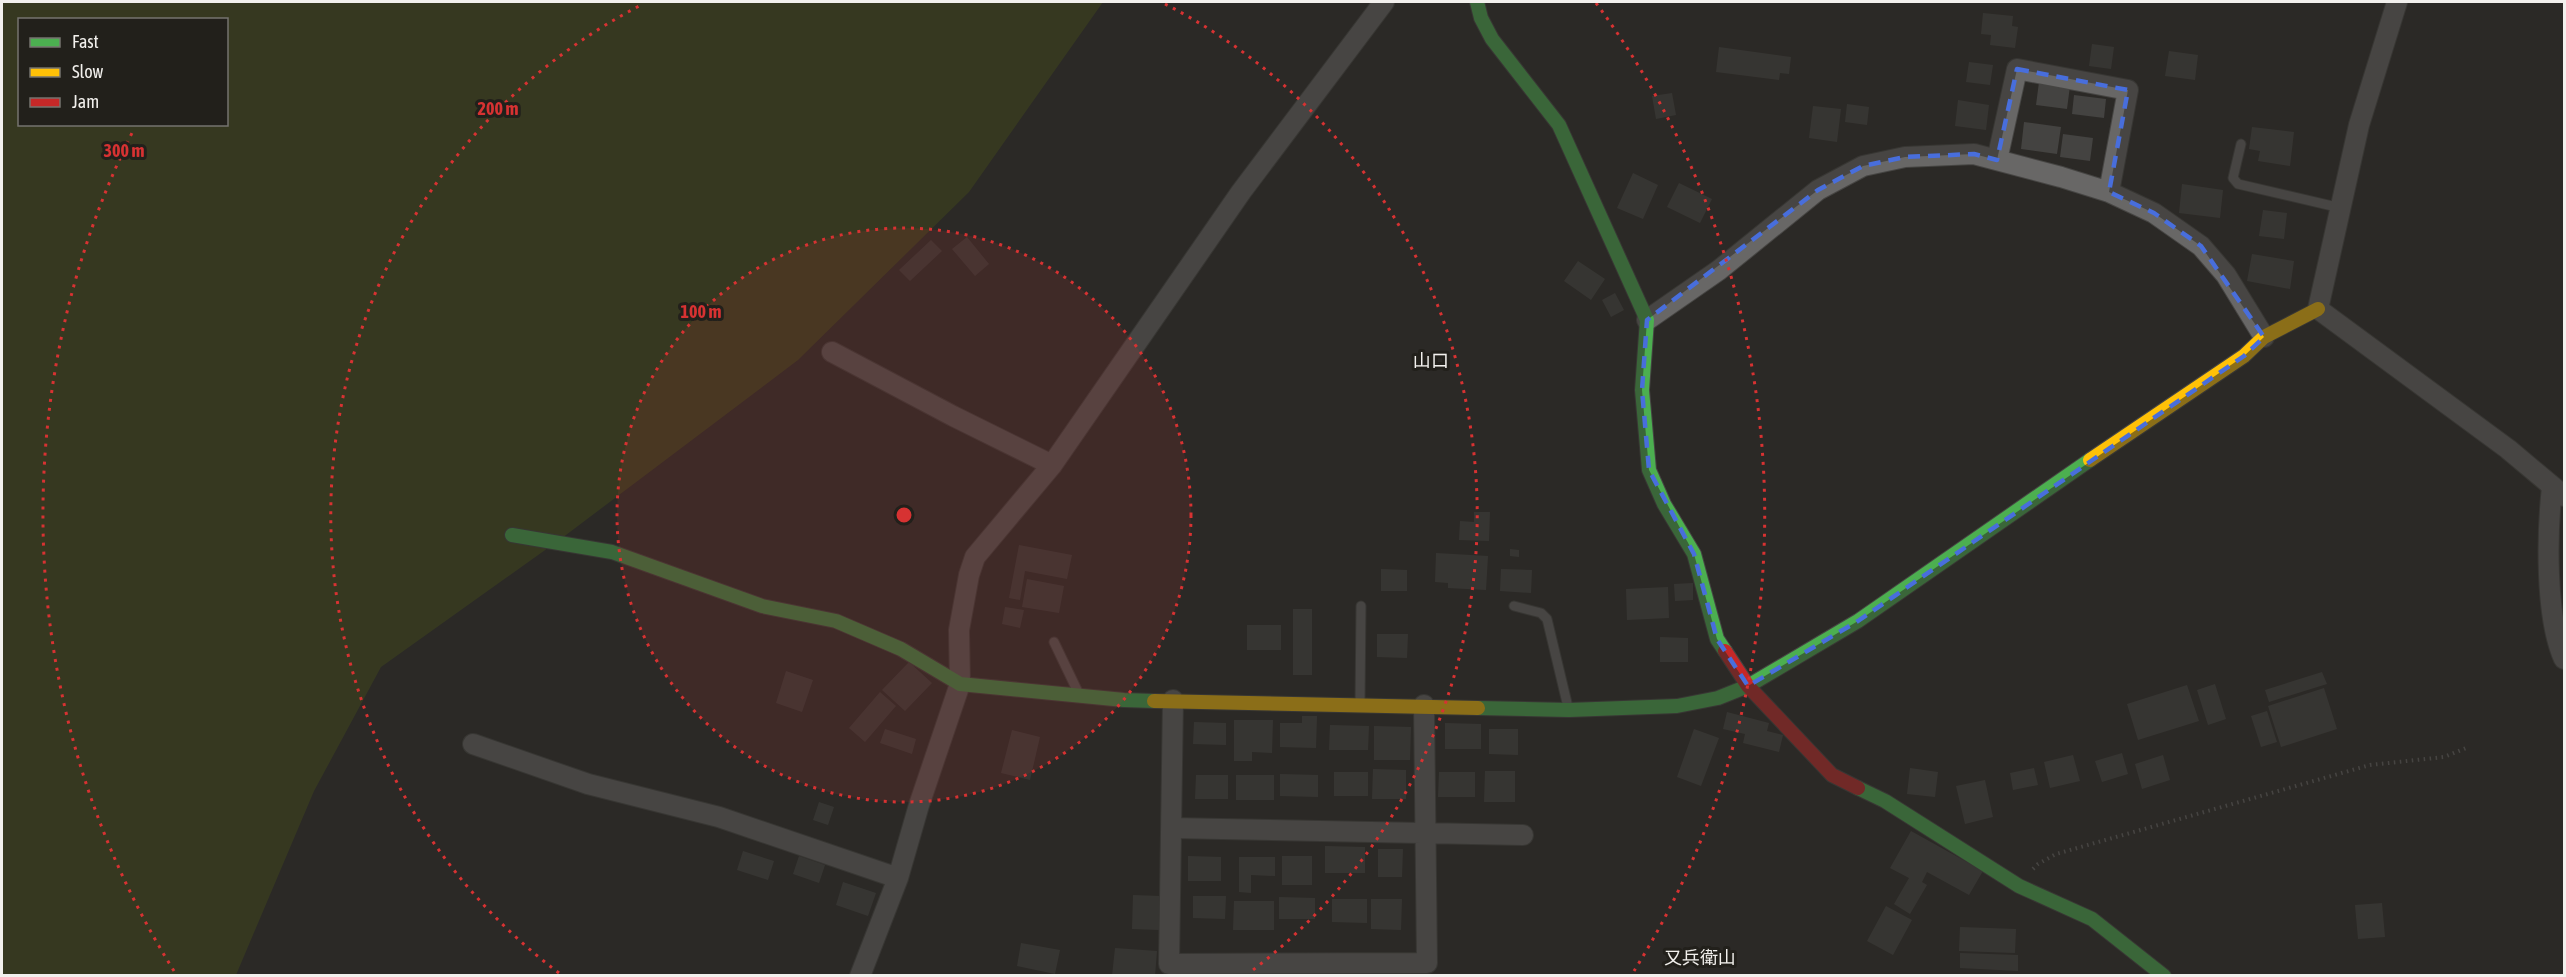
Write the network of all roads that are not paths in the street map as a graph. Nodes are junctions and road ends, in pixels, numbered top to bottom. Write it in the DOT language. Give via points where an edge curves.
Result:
graph roads {
  1 [pos="1384,2"];
  2 [pos="1477,2"];
  3 [pos="2397,2"];
  4 [pos="2241,144"];
  5 [pos="1996,160"];
  6 [pos="2109,192"];
  7 [pos="2341,208"];
  8 [pos="2318,309"];
  9 [pos="1647,320"];
  10 [pos="2264,337"];
  11 [pos="832,352"];
  12 [pos="1052,465"];
  13 [pos="2558,492"];
  14 [pos="512,535"];
  15 [pos="1361,606"];
  16 [pos="1514,606"];
  17 [pos="1054,642"];
  18 [pos="2565,659"];
  19 [pos="960,684"];
  20 [pos="1748,686"];
  21 [pos="1080,697"];
  22 [pos="1173,700"];
  23 [pos="1425,705"];
  24 [pos="1360,706"];
  25 [pos="1569,710"];
  26 [pos="473,744"];
  27 [pos="1172,828"];
  28 [pos="1425,834"];
  29 [pos="1522,835"];
  30 [pos="898,878"];
  31 [pos="1169,970"];
  32 [pos="860,975"];
  33 [pos="2164,975"];
  1 -- 12 [label="street" via="1241,192"];
  2 -- 9 [label="street" via="1492,39 1559,125"];
  3 -- 7 [label="street" via="2359,125"];
  4 -- 7 [label="lane" via="2233,178 2238,184"];
  5 -- 6 [label="street"];
  5 -- 6 [label="street" via="2017,69 2128,90"];
  5 -- 9 [label="street" via="1974,154 1905,157 1863,166 1818,190 1719,270"];
  6 -- 10 [label="street" via="2154,213 2201,246 2226,275"];
  7 -- 8 [label="street"];
  8 -- 10 [label="street"];
  8 -- 13 [label="street" via="2508,449"];
  9 -- 20 [label="street" via="1642,390 1649,470 1694,554 1717,639"];
  10 -- 20 [label="street" via="2244,356 1858,621"];
  11 -- 12 [label="street"];
  12 -- 19 [label="street" via="975,557 959,630"];
  13 -- 18 [label="street" via="2548,519 2553,623"];
  14 -- 19 [label="street" via="612,552 762,606 836,621 901,649"];
  15 -- 24 [label="lane"];
  16 -- 25 [label="lane" via="1541,613 1547,619"];
  17 -- 21 [label="lane"];
  19 -- 21 [label="street"];
  19 -- 30 [label="street"];
  20 -- 25 [label="street" via="1718,698 1677,706"];
  20 -- 33 [label="street" via="1832,775 1886,801 2019,886 2092,919"];
  21 -- 22 [label="street"];
  22 -- 24 [label="street"];
  22 -- 27 [label="street"];
  23 -- 24 [label="street"];
  23 -- 25 [label="street"];
  23 -- 28 [label="street"];
  26 -- 30 [label="street" via="588,784 719,817"];
  27 -- 28 [label="street"];
  27 -- 31 [label="street"];
  28 -- 29 [label="street"];
  28 -- 31 [label="street" via="1427,963"];
  30 -- 32 [label="street"];
}
